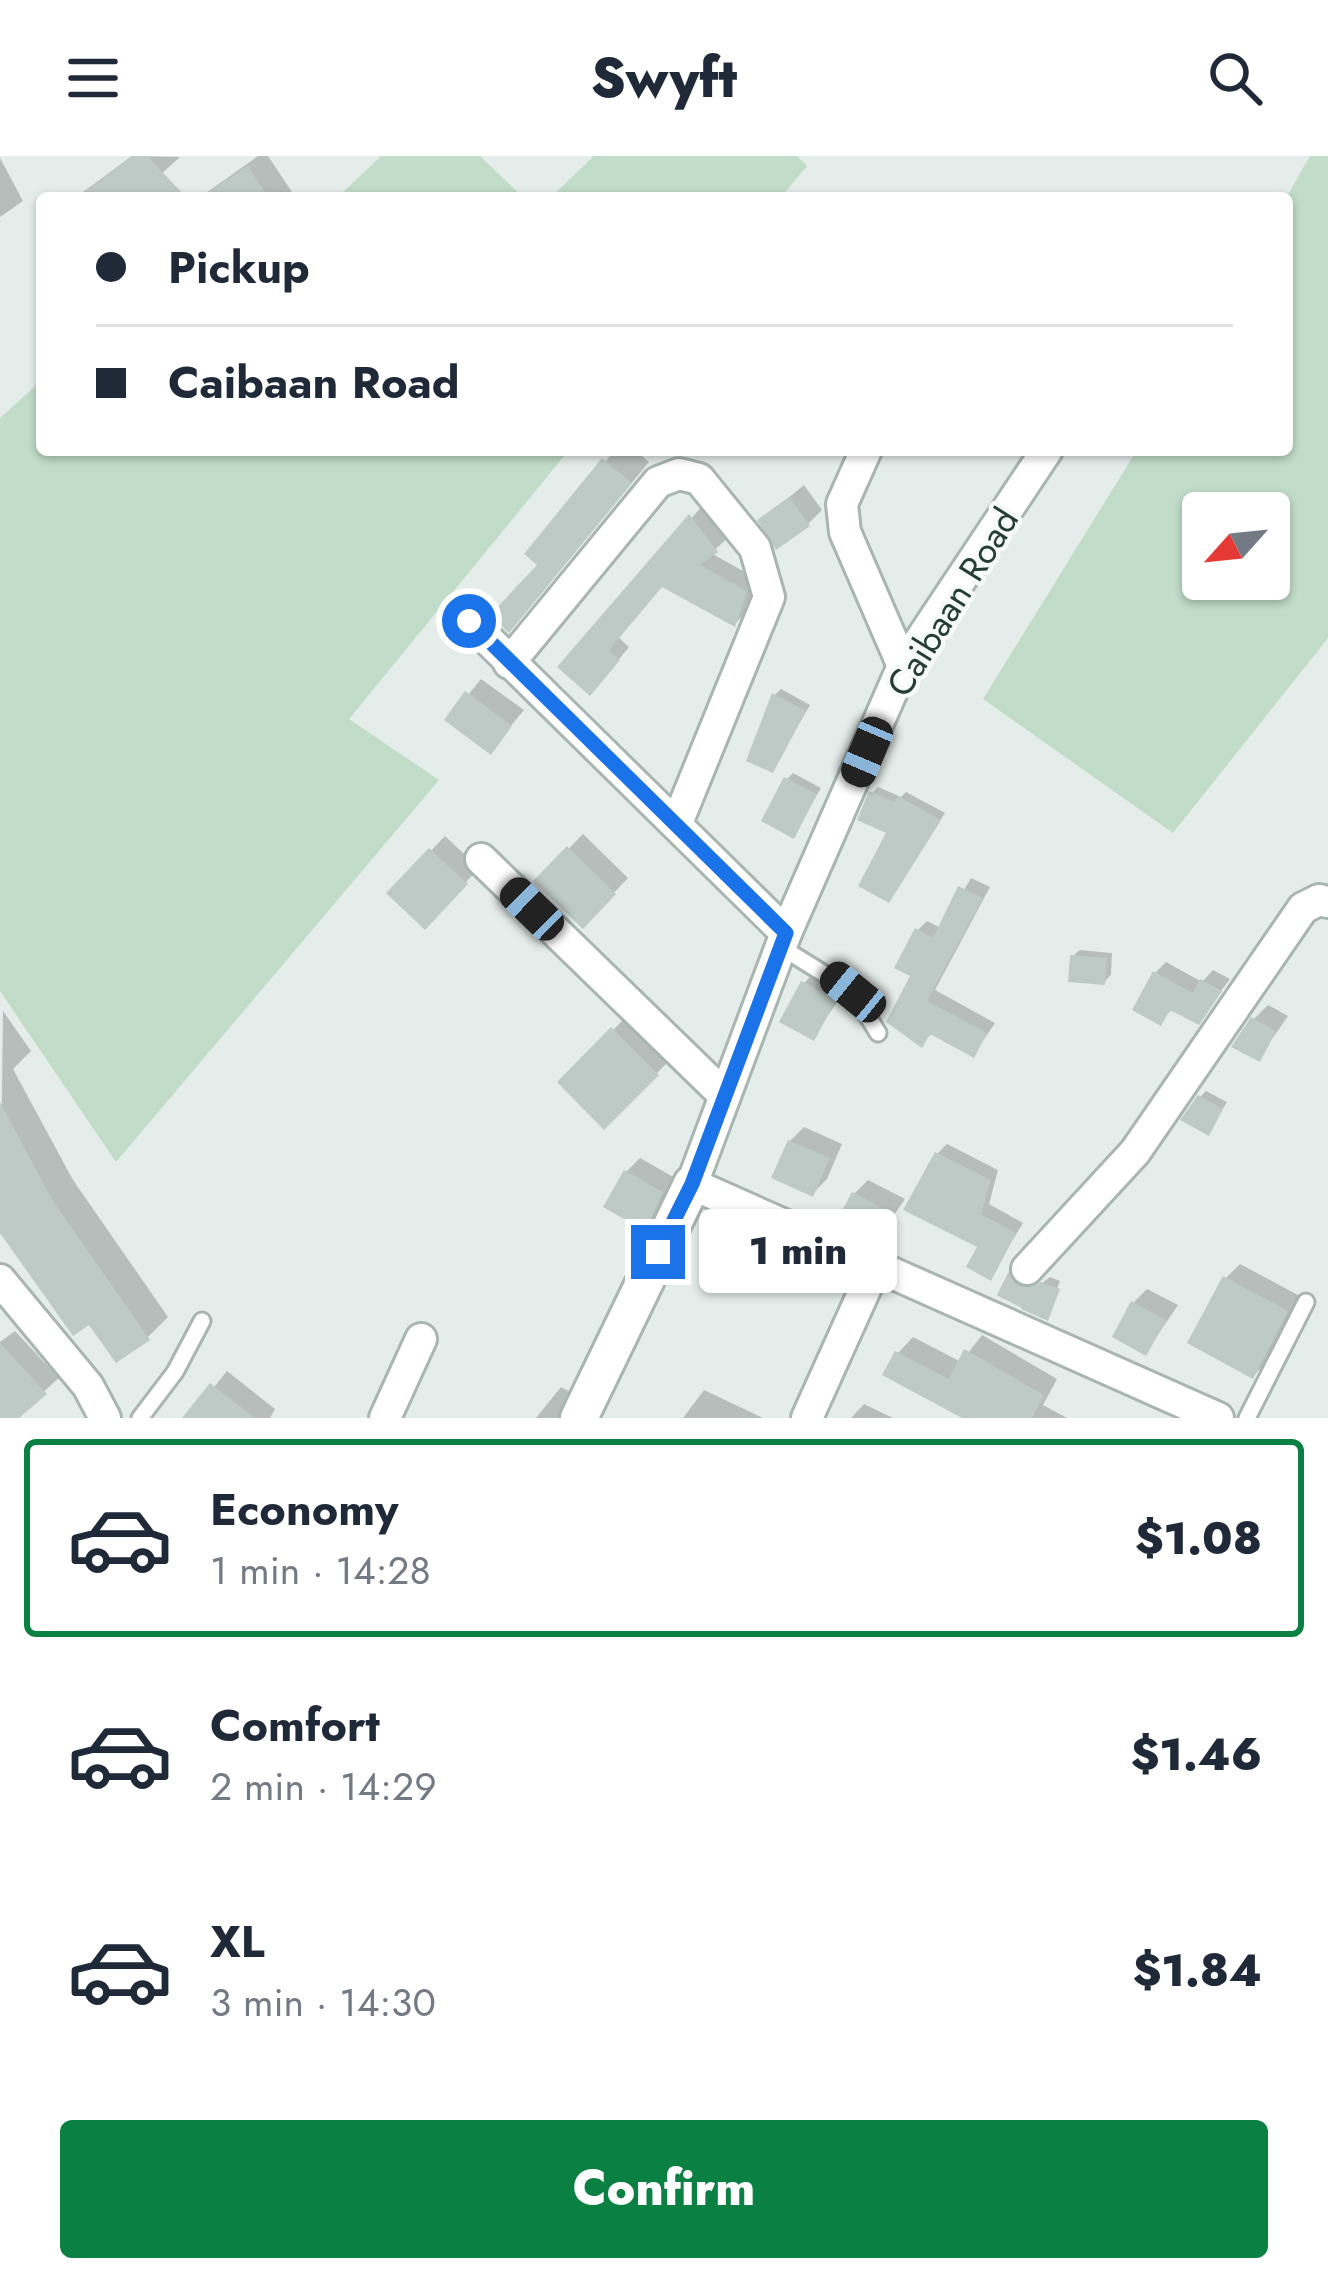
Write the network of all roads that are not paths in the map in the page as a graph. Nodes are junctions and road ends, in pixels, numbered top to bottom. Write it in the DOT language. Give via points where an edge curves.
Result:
graph roads {
  1 [pos="863,456"];
  2 [pos="1043,456"];
  3 [pos="469,621"];
  4 [pos="509,663"];
  5 [pos="903,666"];
  6 [pos="677,823"];
  7 [pos="481,859"];
  8 [pos="1328,902"];
  9 [pos="783,940"];
  10 [pos="878,1033"];
  11 [pos="724,1096"];
  12 [pos="692,1184"];
  13 [pos="876,1265"];
  14 [pos="1027,1270"];
  15 [pos="0,1280"];
  16 [pos="1306,1302"];
  17 [pos="202,1321"];
  18 [pos="421,1339"];
  19 [pos="105,1418"];
  20 [pos="140,1418"];
  21 [pos="385,1418"];
  22 [pos="579,1418"];
  23 [pos="807,1418"];
  24 [pos="1218,1418"];
  25 [pos="1247,1418"];
  1 -- 5 [label="street" via="842,504 845,532"];
  2 -- 5 [label="street, Caibaan Road"];
  3 -- 4 [label="street"];
  4 -- 6 [label="street"];
  4 -- 6 [label="street" via="658,482 679,474 700,479 755,548 769,597"];
  5 -- 9 [label="street, Caibaan Road"];
  6 -- 9 [label="street"];
  7 -- 11 [label="street"];
  8 -- 14 [label="street" via="1304,908 1136,1152"];
  9 -- 10 [label="lane" via="853,992"];
  9 -- 11 [label="street, Caibaan Road"];
  11 -- 12 [label="street, Caibaan Road"];
  12 -- 13 [label="street"];
  12 -- 22 [label="street, Caibaan Road"];
  13 -- 23 [label="street"];
  13 -- 24 [label="street" via="1006,1314"];
  15 -- 19 [label="street"];
  16 -- 25 [label="lane"];
  17 -- 20 [label="lane"];
  18 -- 21 [label="street"];
}
